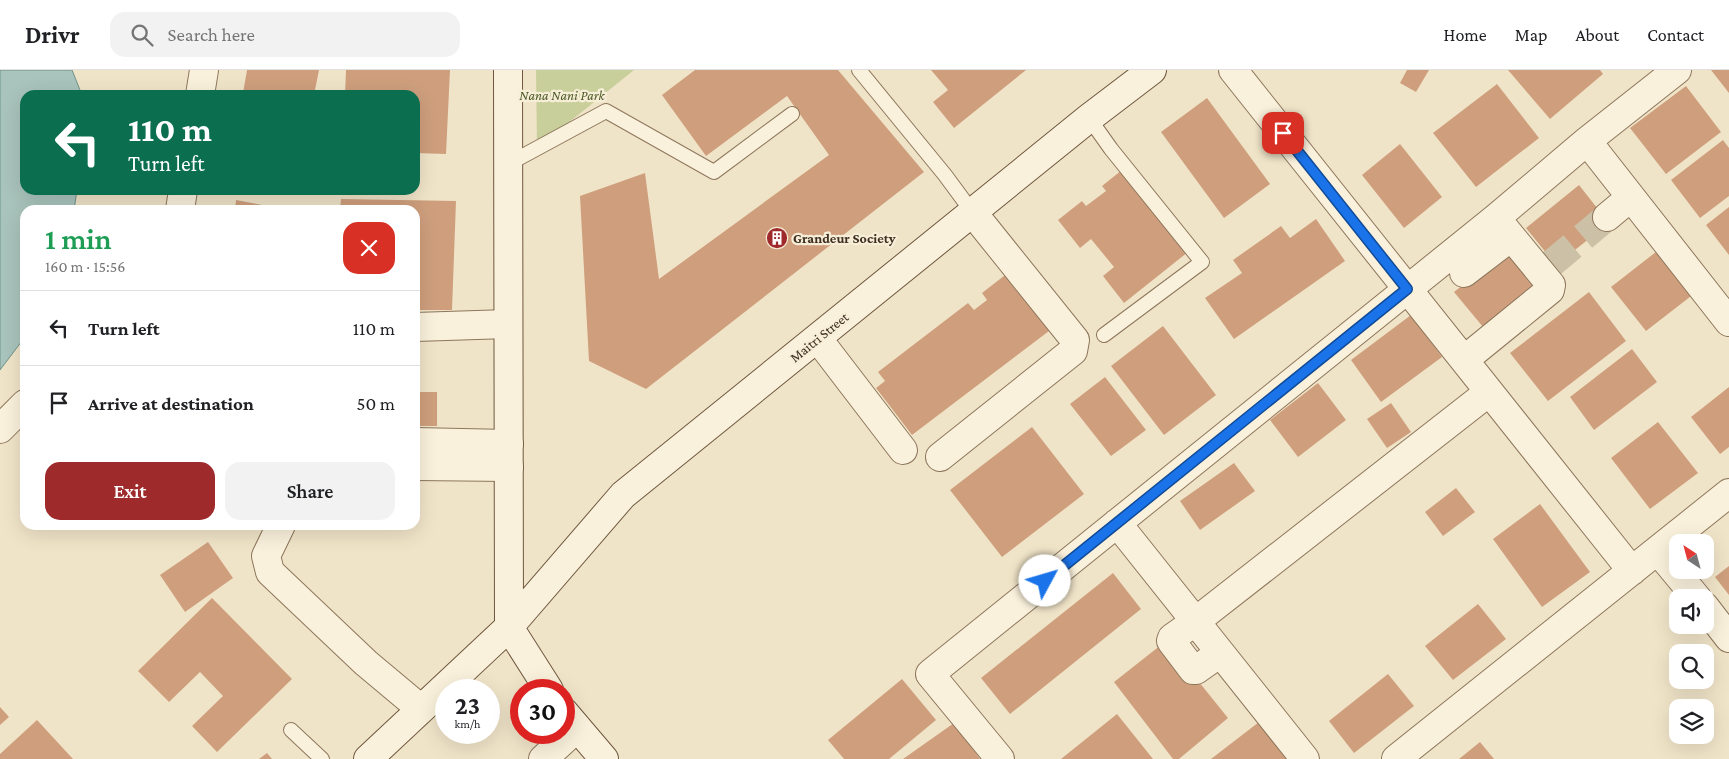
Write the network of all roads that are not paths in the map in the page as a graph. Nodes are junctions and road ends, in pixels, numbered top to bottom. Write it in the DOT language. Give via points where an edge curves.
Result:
graph roads {
  1 [pos="204,70"];
  2 [pos="508,70"];
  3 [pos="859,70"];
  4 [pos="1152,70"];
  5 [pos="1234,70"];
  6 [pos="1677,70"];
  7 [pos="201,90"];
  8 [pos="792,114"];
  9 [pos="1089,118"];
  10 [pos="1587,141"];
  11 [pos="508,164"];
  12 [pos="1630,198"];
  13 [pos="973,213"];
  14 [pos="1608,217"];
  15 [pos="1504,221"];
  16 [pos="1551,264"];
  17 [pos="1464,273"];
  18 [pos="1407,289"];
  19 [pos="1729,322"];
  20 [pos="508,324"];
  21 [pos="420,327"];
  22 [pos="1104,335"];
  23 [pos="818,338"];
  24 [pos="1464,360"];
  25 [pos="1489,392"];
  26 [pos="20,409"];
  27 [pos="0,429"];
  28 [pos="420,443"];
  29 [pos="904,450"];
  30 [pos="509,456"];
  31 [pos="940,457"];
  32 [pos="420,465"];
  33 [pos="1729,493"];
  34 [pos="1117,523"];
  35 [pos="279,530"];
  36 [pos="1658,551"];
  37 [pos="1632,572"];
  38 [pos="1690,589"];
  39 [pos="1714,619"];
  40 [pos="1196,621"];
  41 [pos="509,627"];
  42 [pos="1729,638"];
  43 [pos="542,679"];
  44 [pos="421,710"];
  45 [pos="575,726"];
  46 [pos="291,730"];
  47 [pos="553,744"];
  48 [pos="322,759"];
  49 [pos="368,759"];
  50 [pos="543,759"];
  51 [pos="604,759"];
  52 [pos="1000,759"];
  53 [pos="1305,759"];
  54 [pos="1396,759"];
  1 -- 7 [label="street"];
  2 -- 11 [label="street"];
  3 -- 13 [label="lane"];
  4 -- 9 [label="street, Maitri Street"];
  5 -- 18 [label="street"];
  6 -- 10 [label="street"];
  8 -- 11 [label="lane" via="714,172 606,111"];
  9 -- 13 [label="street, Maitri Street"];
  9 -- 22 [label="lane" via="1202,262"];
  10 -- 12 [label="street"];
  10 -- 15 [label="street"];
  11 -- 20 [label="street"];
  12 -- 14 [label="street"];
  12 -- 19 [label="street"];
  13 -- 23 [label="street, Maitri Street"];
  13 -- 31 [label="street" via="1074,340 1073,351"];
  15 -- 16 [label="street"];
  15 -- 17 [label="street"];
  15 -- 18 [label="street"];
  15 -- 24 [label="street" via="1552,285 1550,290"];
  18 -- 24 [label="street"];
  18 -- 34 [label="street"];
  20 -- 21 [label="street"];
  20 -- 30 [label="street"];
  23 -- 29 [label="street"];
  23 -- 41 [label="street, Maitri Street" via="623,495"];
  24 -- 25 [label="street"];
  25 -- 37 [label="street"];
  25 -- 40 [label="street"];
  26 -- 27 [label="street"];
  28 -- 30 [label="street"];
  30 -- 32 [label="street"];
  30 -- 41 [label="street"];
  33 -- 36 [label="street"];
  34 -- 40 [label="street"];
  34 -- 52 [label="street" via="930,674"];
  35 -- 44 [label="street" via="266,556 270,572"];
  36 -- 37 [label="street"];
  36 -- 38 [label="street"];
  37 -- 54 [label="street"];
  39 -- 42 [label="street"];
  40 -- 53 [label="street"];
  41 -- 43 [label="street"];
  41 -- 44 [label="street, Maitri Street"];
  44 -- 49 [label="street, Maitri Street"];
  45 -- 51 [label="street"];
  46 -- 48 [label="lane"];
  47 -- 50 [label="street"];
}
